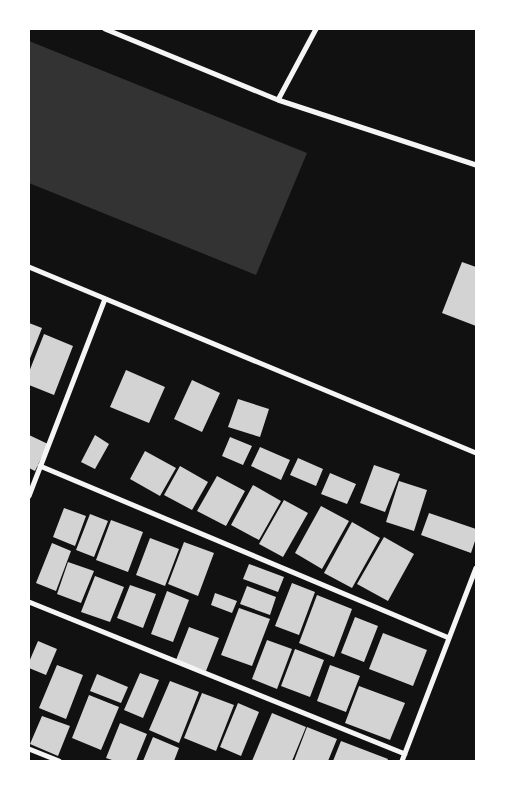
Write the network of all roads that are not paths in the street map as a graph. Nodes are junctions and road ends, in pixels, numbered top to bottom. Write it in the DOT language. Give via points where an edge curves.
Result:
graph roads {
  1 [pos="105,29"];
  2 [pos="316,29"];
  3 [pos="278,100"];
  4 [pos="476,165"];
  5 [pos="29,267"];
  6 [pos="105,299"];
  7 [pos="476,453"];
  8 [pos="40,466"];
  9 [pos="29,496"];
  10 [pos="476,568"];
  11 [pos="29,602"];
  12 [pos="449,638"];
  13 [pos="29,748"];
  14 [pos="405,754"];
  15 [pos="59,761"];
  16 [pos="402,761"];
  1 -- 3 [label="street"];
  2 -- 3 [label="street"];
  3 -- 4 [label="street"];
  5 -- 6 [label="street"];
  6 -- 7 [label="street"];
  6 -- 8 [label="street"];
  8 -- 9 [label="street"];
  8 -- 12 [label="street"];
  10 -- 12 [label="street"];
  11 -- 14 [label="street"];
  12 -- 14 [label="street"];
  13 -- 15 [label="street"];
  14 -- 16 [label="street"];
}
